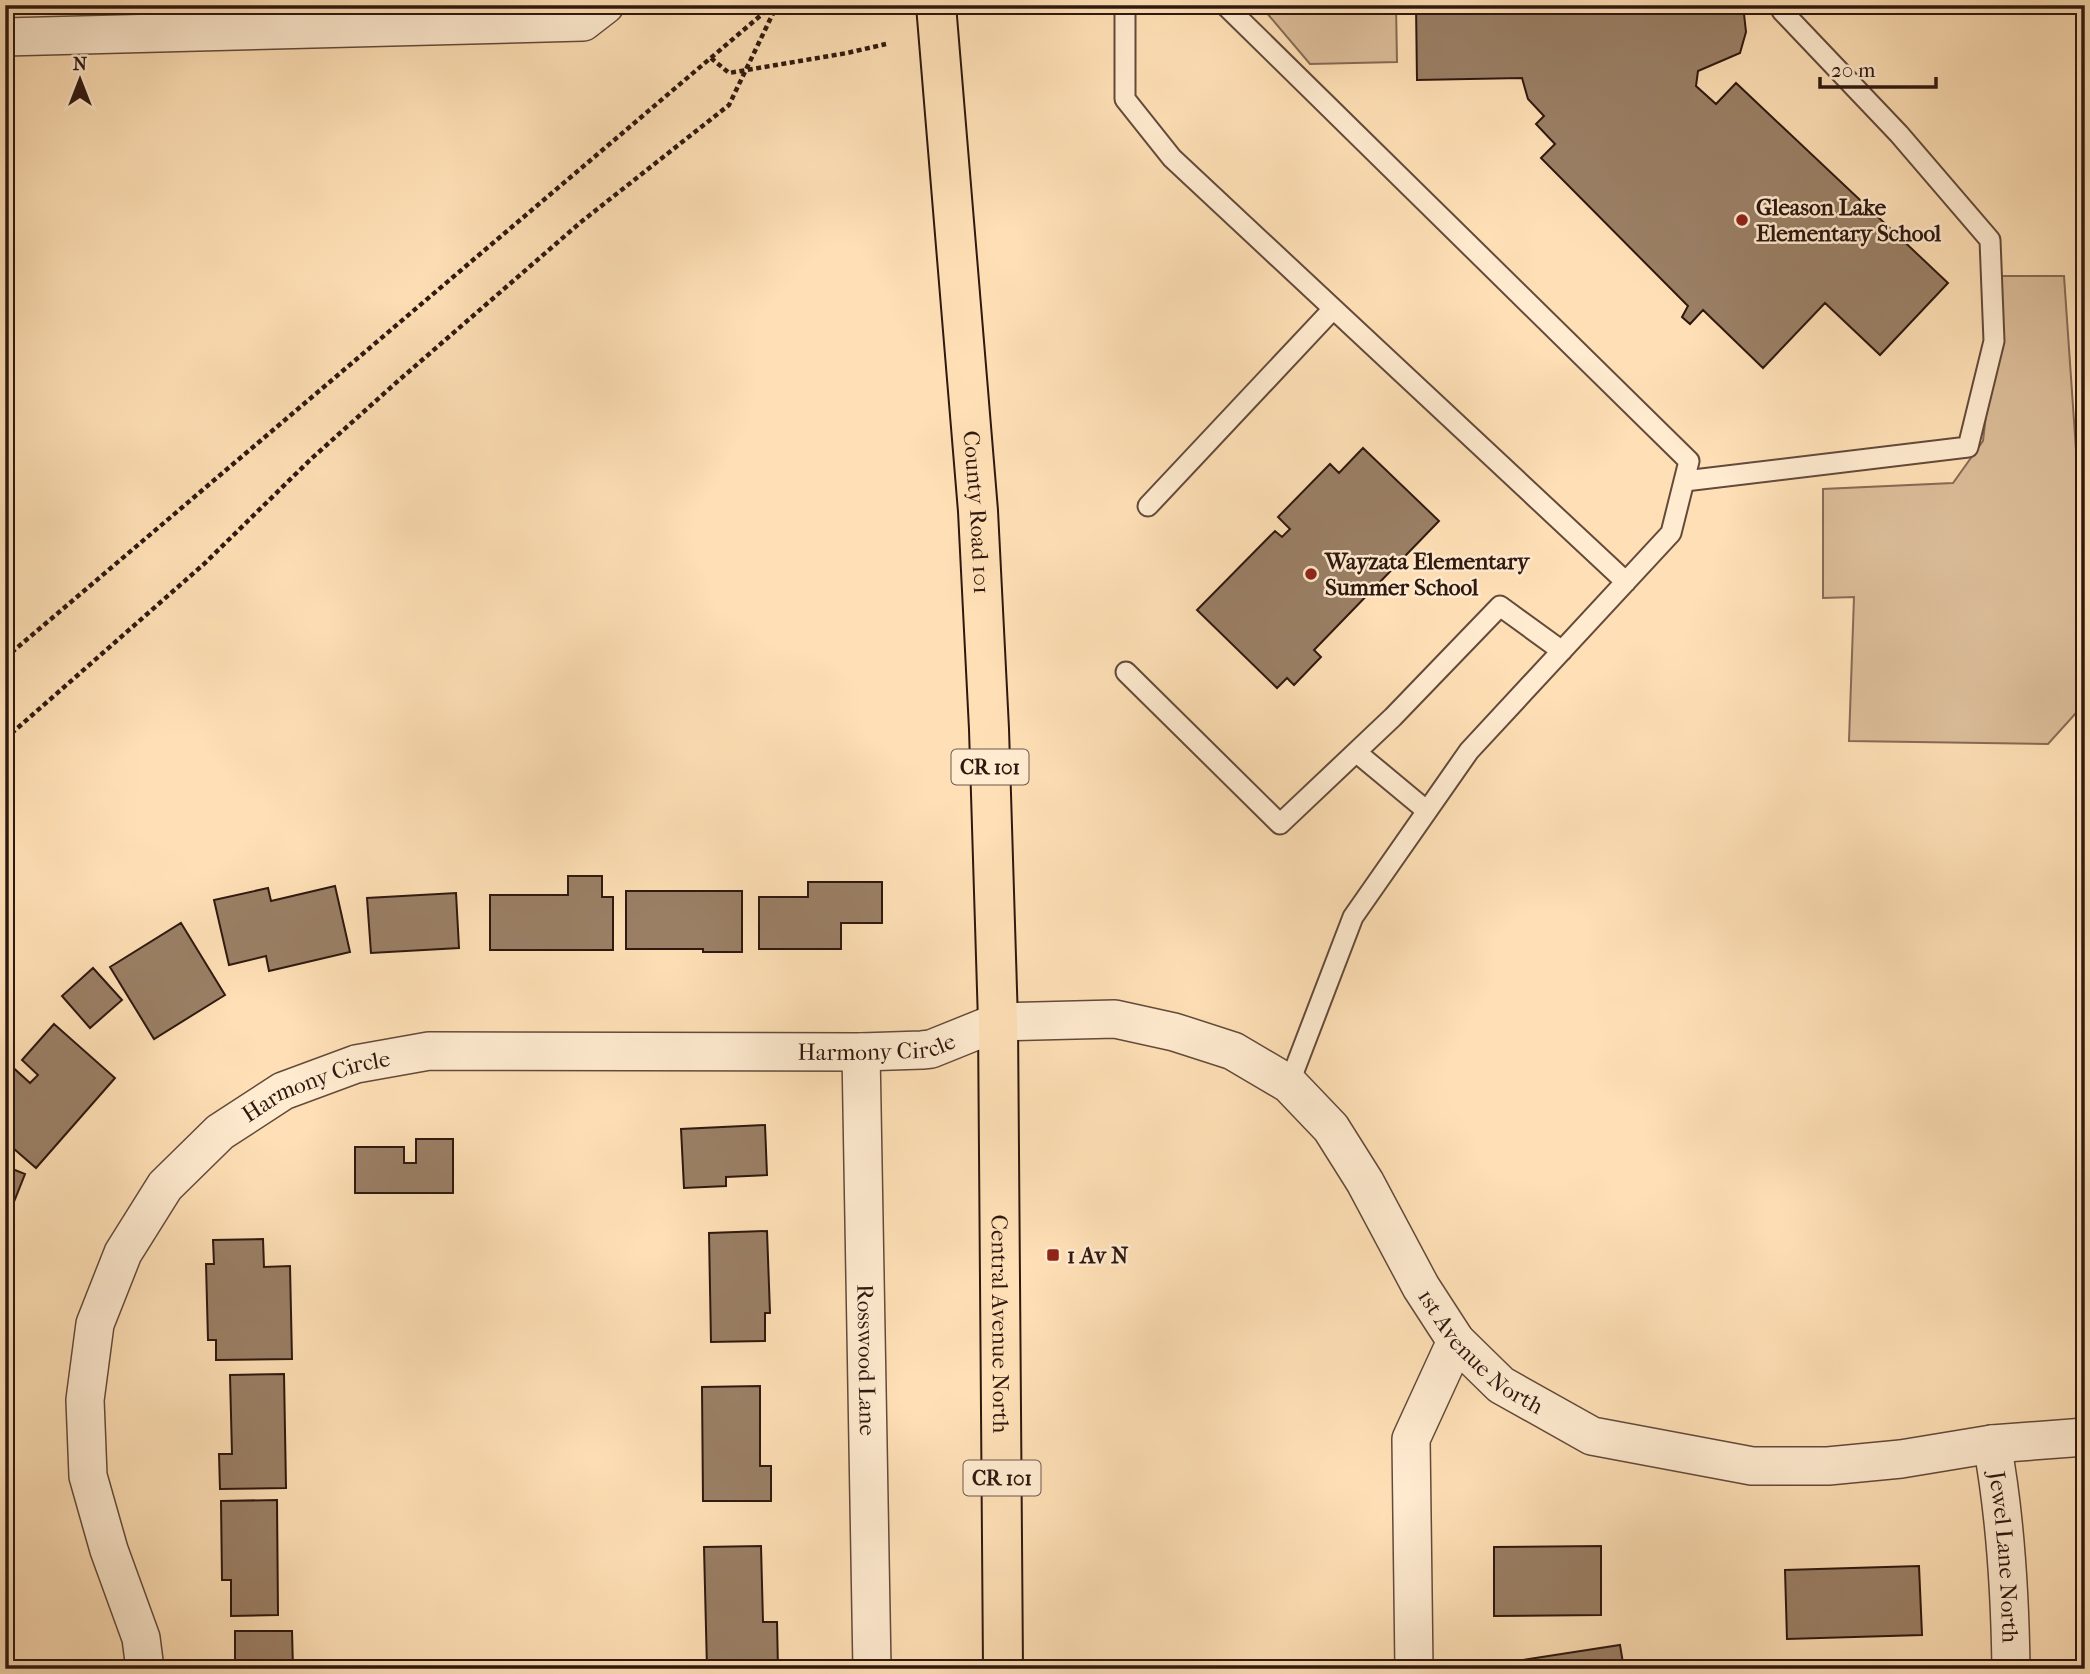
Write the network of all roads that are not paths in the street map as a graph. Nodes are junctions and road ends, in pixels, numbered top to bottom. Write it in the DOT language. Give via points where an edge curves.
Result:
graph roads {
  1 [pos="605,5"];
  2 [pos="936,5"];
  3 [pos="1125,5"];
  4 [pos="1225,5"];
  5 [pos="1781,5"];
  6 [pos="5,37"];
  7 [pos="1334,309"];
  8 [pos="1685,481"];
  9 [pos="1148,506"];
  10 [pos="1626,582"];
  11 [pos="1562,651"];
  12 [pos="1126,672"];
  13 [pos="1356,752"];
  14 [pos="1427,811"];
  15 [pos="998,1023"];
  16 [pos="861,1052"];
  17 [pos="1289,1084"];
  18 [pos="1456,1341"];
  19 [pos="2085,1437"];
  20 [pos="1992,1444"];
  21 [pos="145,1669"];
  22 [pos="872,1669"];
  23 [pos="1003,1669"];
  24 [pos="1414,1669"];
  25 [pos="2011,1669"];
  1 -- 6 [label="street" via="583,22"];
  2 -- 15 [label="main road, County Road 101 / CR 101" via="978,512"];
  3 -- 7 [label="lane" via="1125,99 1172,158"];
  4 -- 8 [label="lane" via="1689,461"];
  5 -- 8 [label="lane" via="1990,240 1994,341 1968,447"];
  7 -- 9 [label="lane"];
  7 -- 10 [label="lane"];
  8 -- 10 [label="lane" via="1671,533"];
  10 -- 11 [label="lane"];
  11 -- 13 [label="lane" via="1500,606"];
  11 -- 14 [label="lane" via="1469,751"];
  12 -- 13 [label="lane" via="1280,824"];
  13 -- 14 [label="lane"];
  14 -- 17 [label="lane" via="1353,917"];
  15 -- 16 [label="street, Harmony Circle" via="931,1049"];
  15 -- 17 [label="street, 1st Avenue North" via="1115,1019 1233,1051"];
  15 -- 23 [label="main road, Central Avenue North / CR 101"];
  16 -- 21 [label="street, Harmony Circle" via="429,1051 356,1064 283,1091 220,1132 165,1186 123,1253 95,1324 85,1400 88,1476 141,1638"];
  16 -- 22 [label="street, Rosswood Lane"];
  17 -- 18 [label="street, 1st Avenue North" via="1331,1128"];
  18 -- 20 [label="street, 1st Avenue North" via="1501,1385 1592,1436 1679,1454 1752,1466 1828,1466"];
  18 -- 24 [label="street" via="1411,1439"];
  19 -- 20 [label="street, 1st Avenue North"];
  20 -- 25 [label="street, Jewel Lane North" via="2010,1581"];
}
